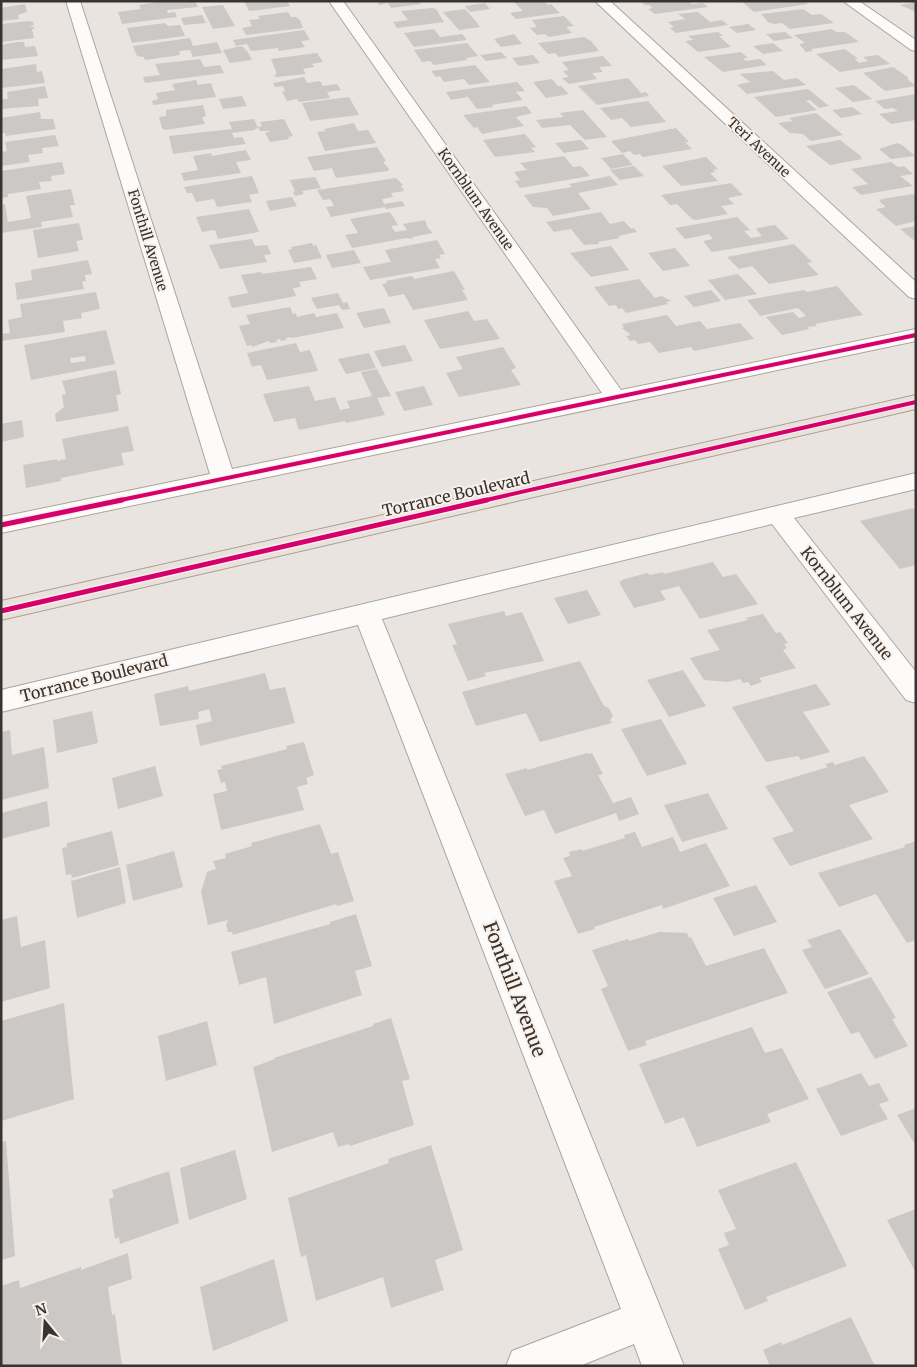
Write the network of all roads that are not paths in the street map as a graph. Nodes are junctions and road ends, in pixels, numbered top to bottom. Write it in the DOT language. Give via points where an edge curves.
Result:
graph roads {
  1 [pos="73,1"];
  2 [pos="336,1"];
  3 [pos="602,1"];
  4 [pos="850,1"];
  5 [pos="916,47"];
  6 [pos="916,293"];
  7 [pos="916,335"];
  8 [pos="615,397"];
  9 [pos="916,402"];
  10 [pos="223,479"];
  11 [pos="916,481"];
  12 [pos="778,514"];
  13 [pos="1,525"];
  14 [pos="1,611"];
  15 [pos="367,612"];
  16 [pos="916,692"];
  17 [pos="1,701"];
  18 [pos="645,1320"];
  19 [pos="527,1366"];
  20 [pos="663,1366"];
  1 -- 10 [label="street, Fonthill Avenue"];
  2 -- 8 [label="street, Kornblum Avenue"];
  3 -- 6 [label="street, Teri Avenue"];
  4 -- 5 [label="street"];
  7 -- 8 [label="street"];
  8 -- 10 [label="street"];
  9 -- 14 [label="main road, Torrance Boulevard"];
  10 -- 13 [label="street"];
  11 -- 12 [label="street, Torrance Boulevard"];
  12 -- 15 [label="street, Torrance Boulevard"];
  12 -- 16 [label="street, Kornblum Avenue"];
  15 -- 17 [label="street, Torrance Boulevard"];
  15 -- 18 [label="street, Fonthill Avenue"];
  18 -- 19 [label="street"];
  18 -- 20 [label="street, Fonthill Avenue"];
}
